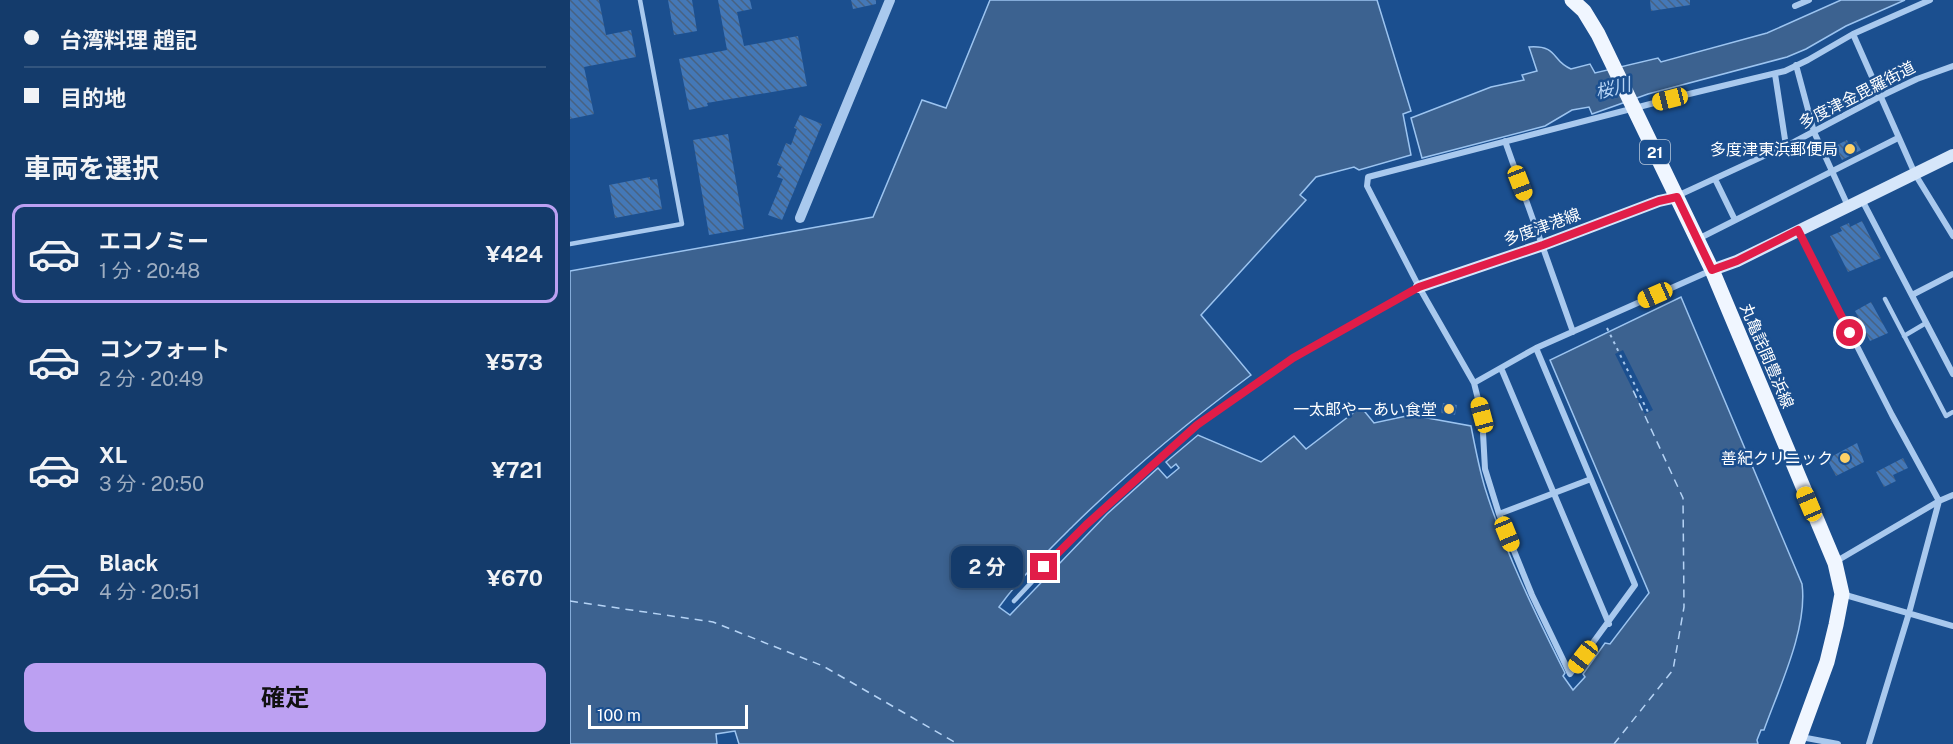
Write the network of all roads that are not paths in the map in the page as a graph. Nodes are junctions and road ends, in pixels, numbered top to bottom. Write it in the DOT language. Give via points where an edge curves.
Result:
graph roads {
  1 [pos="640,0"];
  2 [pos="890,0"];
  3 [pos="1572,0"];
  4 [pos="1809,0"];
  5 [pos="1930,0"];
  6 [pos="1795,6"];
  7 [pos="1853,34"];
  8 [pos="1796,65"];
  9 [pos="1953,66"];
  10 [pos="1775,74"];
  11 [pos="1879,97"];
  12 [pos="1633,108"];
  13 [pos="1814,132"];
  14 [pos="1898,138"];
  15 [pos="1505,141"];
  16 [pos="1786,146"];
  17 [pos="1953,155"];
  18 [pos="1831,170"];
  19 [pos="1915,174"];
  20 [pos="1715,179"];
  21 [pos="1677,197"];
  22 [pos="1862,200"];
  23 [pos="1848,207"];
  24 [pos="800,218"];
  25 [pos="1735,220"];
  26 [pos="1798,230"];
  27 [pos="1953,236"];
  28 [pos="1697,240"];
  29 [pos="570,244"];
  30 [pos="1543,245"];
  31 [pos="1712,270"];
  32 [pos="1953,274"];
  33 [pos="1419,287"];
  34 [pos="1912,296"];
  35 [pos="1885,299"];
  36 [pos="1926,323"];
  37 [pos="1573,332"];
  38 [pos="1904,336"];
  39 [pos="1536,348"];
  40 [pos="1501,368"];
  41 [pos="1953,374"];
  42 [pos="1474,383"];
  43 [pos="1953,412"];
  44 [pos="1197,425"];
  45 [pos="1591,479"];
  46 [pos="1553,493"];
  47 [pos="1953,495"];
  48 [pos="1939,501"];
  49 [pos="1499,514"];
  50 [pos="1835,562"];
  51 [pos="1842,594"];
  52 [pos="1014,601"];
  53 [pos="1910,613"];
  54 [pos="1609,624"];
  55 [pos="1953,626"];
  56 [pos="1799,740"];
  57 [pos="1838,744"];
  58 [pos="1869,744"];
  1 -- 29 [label="lane" via="682,224"];
  2 -- 24 [label="street"];
  3 -- 12 [label="main road, 丸亀詫間豊浜線 / 21" via="1584,11"];
  4 -- 6 [label="street"];
  5 -- 7 [label="street"];
  7 -- 8 [label="street"];
  7 -- 11 [label="street"];
  8 -- 10 [label="street"];
  8 -- 13 [label="street"];
  9 -- 11 [label="street, 多度津金毘羅街道"];
  10 -- 12 [label="street"];
  10 -- 16 [label="street"];
  11 -- 13 [label="street, 多度津金毘羅街道"];
  11 -- 14 [label="street"];
  12 -- 15 [label="street"];
  12 -- 21 [label="main road, 丸亀詫間豊浜線 / 21"];
  13 -- 16 [label="street, 多度津金毘羅街道"];
  13 -- 18 [label="street"];
  14 -- 18 [label="street"];
  14 -- 19 [label="street"];
  15 -- 30 [label="street"];
  15 -- 33 [label="street" via="1368,177 1367,186"];
  16 -- 20 [label="street, 多度津金毘羅街道"];
  17 -- 19 [label="main road"];
  18 -- 23 [label="street"];
  18 -- 25 [label="street"];
  19 -- 22 [label="main road"];
  19 -- 27 [label="street"];
  20 -- 21 [label="street, 多度津金毘羅街道"];
  20 -- 25 [label="street"];
  21 -- 28 [label="main road, 丸亀詫間豊浜線 / 21"];
  21 -- 30 [label="main road, 多度津港線"];
  22 -- 23 [label="main road"];
  22 -- 34 [label="street"];
  23 -- 26 [label="main road"];
  25 -- 28 [label="street"];
  26 -- 31 [label="main road"];
  26 -- 48 [label="street"];
  28 -- 31 [label="main road, 丸亀詫間豊浜線 / 21"];
  30 -- 33 [label="main road, 多度津港線"];
  30 -- 37 [label="street"];
  31 -- 37 [label="street"];
  31 -- 50 [label="main road, 丸亀詫間豊浜線 / 21"];
  32 -- 34 [label="street"];
  33 -- 42 [label="street"];
  33 -- 44 [label="street" via="1293,358"];
  34 -- 36 [label="street"];
  35 -- 38 [label="lane"];
  36 -- 38 [label="lane"];
  36 -- 41 [label="street"];
  37 -- 39 [label="street"];
  38 -- 43 [label="lane" via="1946,416"];
  39 -- 40 [label="street"];
  39 -- 45 [label="street"];
  40 -- 42 [label="street"];
  40 -- 46 [label="street"];
  42 -- 49 [label="street" via="1482,415 1485,469"];
  44 -- 52 [label="lane" via="1086,525"];
  45 -- 46 [label="street"];
  45 -- 54 [label="street" via="1635,585"];
  46 -- 49 [label="street"];
  46 -- 54 [label="street"];
  47 -- 48 [label="street"];
  48 -- 50 [label="street"];
  48 -- 53 [label="street"];
  49 -- 54 [label="street" via="1570,674"];
  50 -- 51 [label="main road, 丸亀詫間豊浜線 / 21"];
  51 -- 53 [label="street"];
  51 -- 56 [label="main road, 丸亀詫間豊浜線 / 21" via="1827,662"];
  53 -- 55 [label="street"];
  53 -- 58 [label="street"];
  56 -- 57 [label="street"];
}
